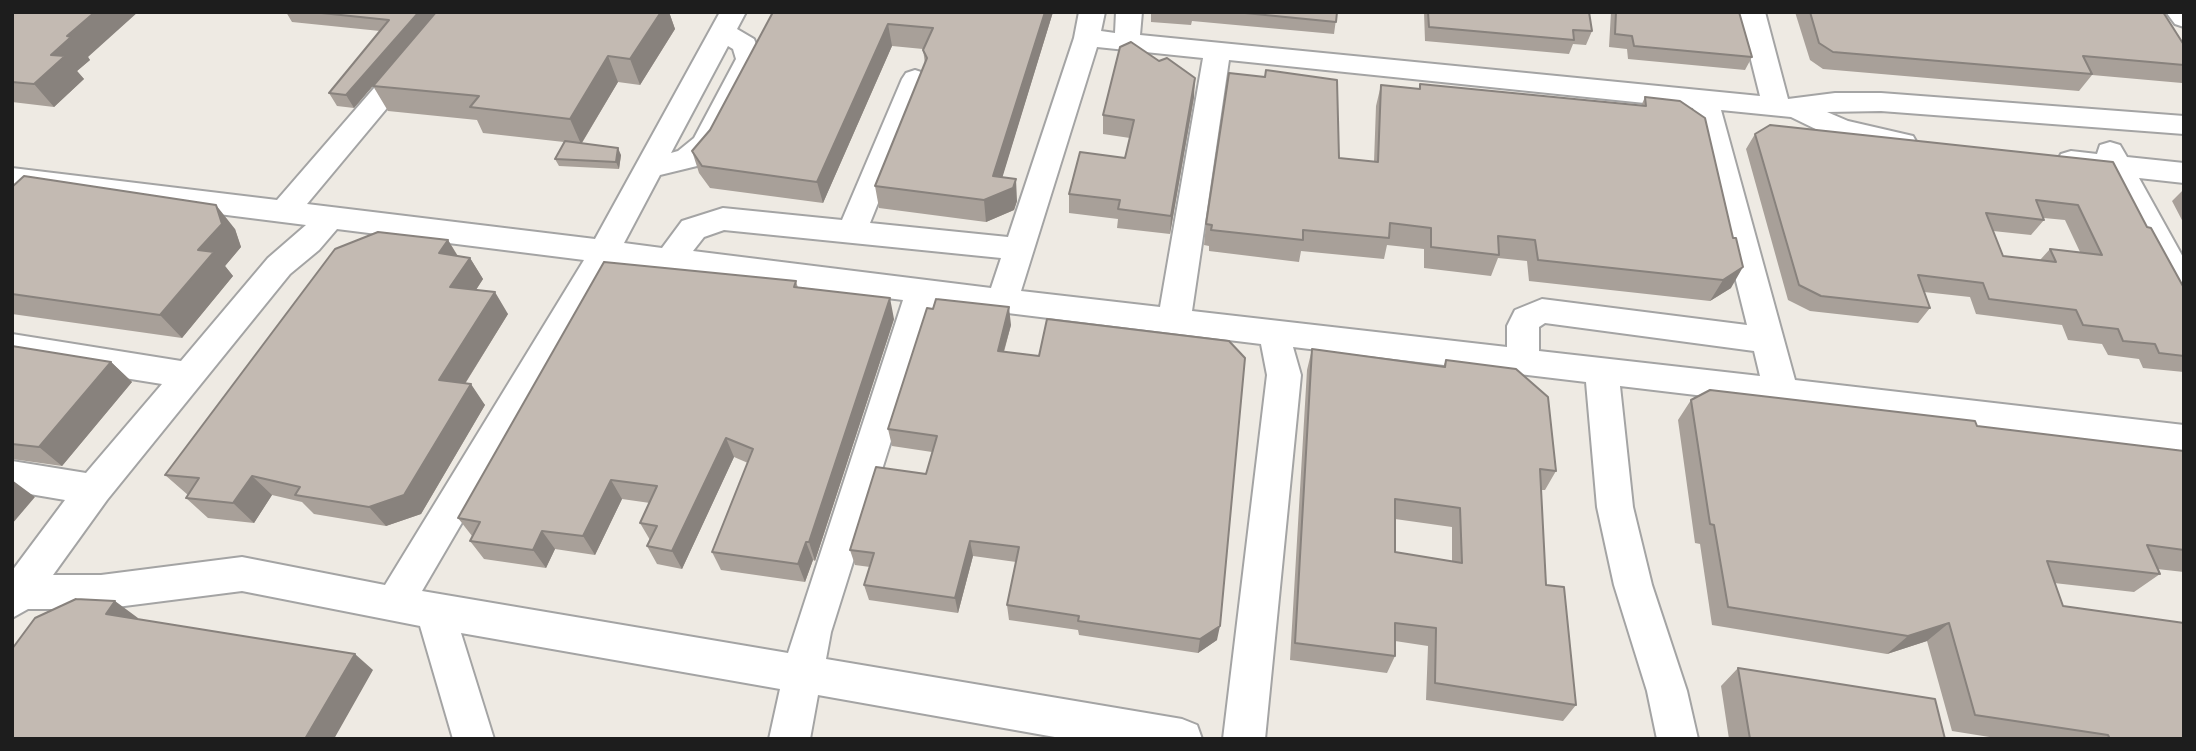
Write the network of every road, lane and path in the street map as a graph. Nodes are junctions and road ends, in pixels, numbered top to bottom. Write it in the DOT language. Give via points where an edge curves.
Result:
graph roads {
  1 [pos="454,12"];
  2 [pos="1129,12"];
  3 [pos="1752,12"];
  4 [pos="2179,12"];
  5 [pos="2184,19"];
  6 [pos="728,22"];
  7 [pos="1089,25"];
  8 [pos="1127,42"];
  9 [pos="1217,51"];
  10 [pos="915,79"];
  11 [pos="1705,100"];
  12 [pos="1786,108"];
  13 [pos="2094,119"];
  14 [pos="2184,125"];
  15 [pos="1927,146"];
  16 [pos="2049,159"];
  17 [pos="2118,166"];
  18 [pos="2184,173"];
  19 [pos="12,178"];
  20 [pos="306,214"];
  21 [pos="844,230"];
  22 [pos="1021,249"];
  23 [pos="602,250"];
  24 [pos="670,259"];
  25 [pos="817,278"];
  26 [pos="2184,287"];
  27 [pos="922,291"];
  28 [pos="1002,301"];
  29 [pos="1174,321"];
  30 [pos="1291,334"];
  31 [pos="1768,340"];
  32 [pos="12,347"];
  33 [pos="1522,361"];
  34 [pos="1602,371"];
  35 [pos="189,375"];
  36 [pos="1781,392"];
  37 [pos="2184,439"];
  38 [pos="12,476"];
  39 [pos="94,489"];
  40 [pos="16,597"];
  41 [pos="394,604"];
  42 [pos="434,610"];
  43 [pos="803,673"];
  44 [pos="1164,737"];
  45 [pos="474,739"];
  46 [pos="789,739"];
  47 [pos="1244,739"];
  48 [pos="1678,739"];
  1 -- 20 [label="street"];
  2 -- 8 [label="street"];
  3 -- 12 [label="street"];
  4 -- 5 [label="street"];
  6 -- 23 [label="street"];
  7 -- 8 [label="street"];
  7 -- 22 [label="street"];
  8 -- 9 [label="street"];
  9 -- 11 [label="street"];
  9 -- 29 [label="street"];
  10 -- 21 [label="street"];
  11 -- 12 [label="street"];
  11 -- 31 [label="street"];
  12 -- 13 [label="street" via="1881,102"];
  12 -- 15 [label="street" via="1864,136"];
  13 -- 14 [label="street"];
  13 -- 17 [label="lane"];
  16 -- 17 [label="street"];
  17 -- 18 [label="street"];
  17 -- 26 [label="lane"];
  19 -- 20 [label="street"];
  20 -- 23 [label="street"];
  20 -- 35 [label="street" via="308,242 279,266"];
  21 -- 22 [label="street"];
  21 -- 24 [label="street" via="712,220 693,229"];
  21 -- 25 [label="street"];
  22 -- 28 [label="street"];
  23 -- 24 [label="street"];
  23 -- 41 [label="street"];
  24 -- 25 [label="street"];
  25 -- 27 [label="street"];
  27 -- 28 [label="street"];
  27 -- 43 [label="street" via="812,632"];
  28 -- 29 [label="street"];
  29 -- 30 [label="street"];
  30 -- 33 [label="street"];
  30 -- 47 [label="street" via="1300,357 1284,375"];
  31 -- 33 [label="street" via="1542,311 1526,319 1523,326"];
  31 -- 36 [label="street"];
  32 -- 35 [label="street"];
  33 -- 34 [label="street"];
  34 -- 36 [label="street"];
  34 -- 48 [label="street" via="1615,507"];
  35 -- 39 [label="street"];
  36 -- 37 [label="street"];
  38 -- 39 [label="street"];
  39 -- 40 [label="street"];
  40 -- 41 [label="street" via="101,592 242,574"];
  41 -- 42 [label="street"];
  42 -- 43 [label="street"];
  42 -- 45 [label="street"];
  43 -- 44 [label="street"];
  43 -- 46 [label="street"];
}
